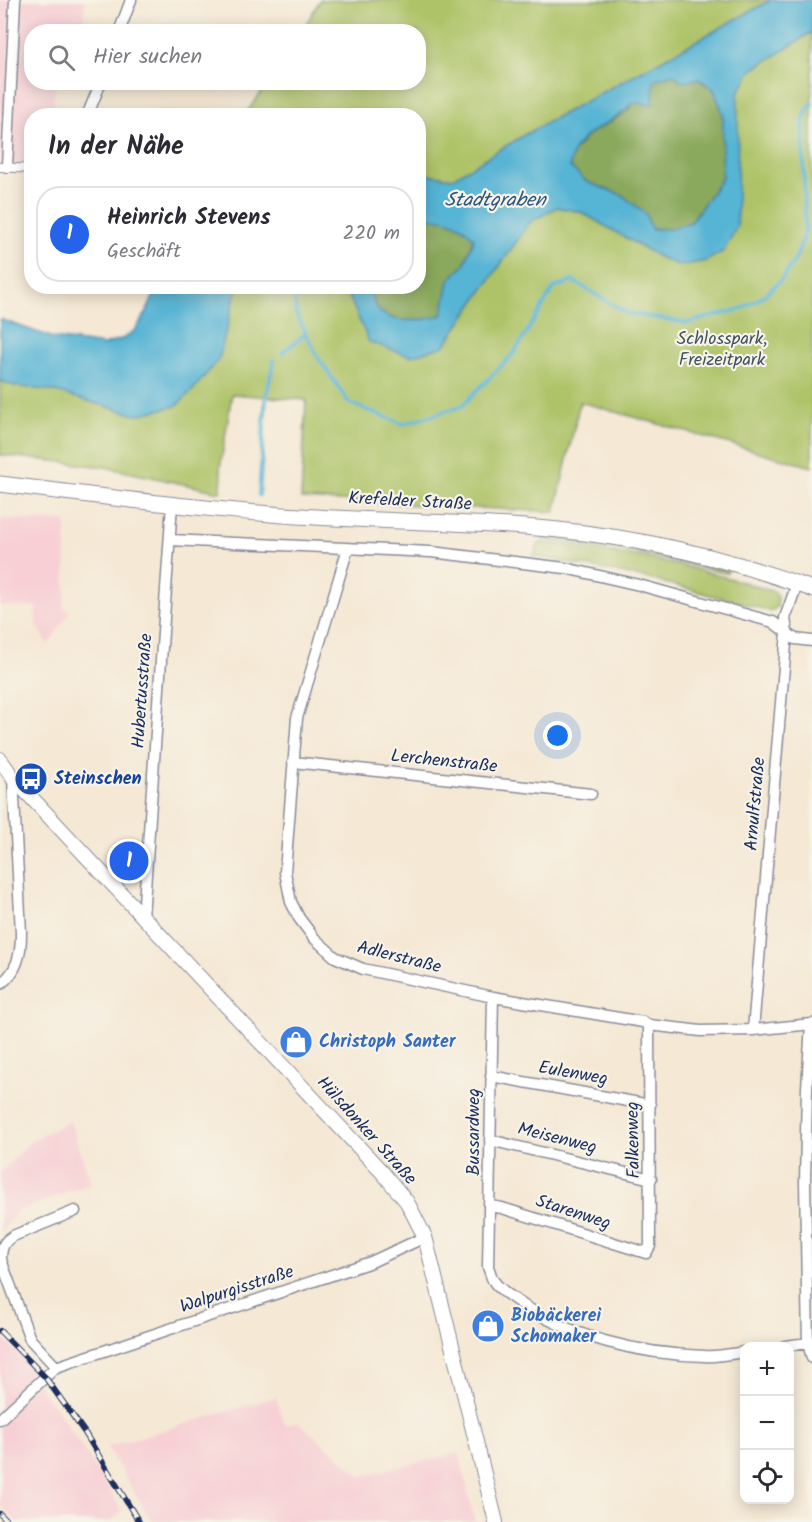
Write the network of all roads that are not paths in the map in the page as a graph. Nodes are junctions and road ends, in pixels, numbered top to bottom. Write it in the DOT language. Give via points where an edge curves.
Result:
graph roads {
  1 [pos="15,0"];
  2 [pos="130,0"];
  3 [pos="122,24"];
  4 [pos="98,90"];
  5 [pos="90,108"];
  6 [pos="3,167"];
  7 [pos="24,168"];
  8 [pos="0,483"];
  9 [pos="172,504"];
  10 [pos="171,540"];
  11 [pos="348,548"];
  12 [pos="797,584"];
  13 [pos="812,589"];
  14 [pos="786,632"];
  15 [pos="812,641"];
  16 [pos="0,759"];
  17 [pos="293,762"];
  18 [pos="13,778"];
  19 [pos="591,794"];
  20 [pos="143,917"];
  21 [pos="0,984"];
  22 [pos="493,997"];
  23 [pos="812,1024"];
  24 [pos="649,1025"];
  25 [pos="753,1030"];
  26 [pos="491,1076"];
  27 [pos="650,1105"];
  28 [pos="490,1140"];
  29 [pos="809,1146"];
  30 [pos="651,1179"];
  31 [pos="490,1206"];
  32 [pos="75,1211"];
  33 [pos="425,1237"];
  34 [pos="646,1253"];
  35 [pos="808,1343"];
  36 [pos="794,1345"];
  37 [pos="740,1353"];
  38 [pos="812,1358"];
  39 [pos="56,1367"];
  40 [pos="0,1419"];
  41 [pos="496,1522"];
  1 -- 6 [label="street"];
  2 -- 3 [label="street"];
  4 -- 5 [label="street"];
  6 -- 7 [label="street"];
  8 -- 9 [label="main road, Krefelder Straße"];
  9 -- 10 [label="street, Hubertusstraße"];
  9 -- 12 [label="main road, Krefelder Straße" via="594,535 735,563"];
  10 -- 11 [label="street"];
  10 -- 20 [label="street, Hubertusstraße"];
  11 -- 14 [label="street" via="431,552 565,568 773,622"];
  11 -- 17 [label="street, Adlerstraße" via="297,718"];
  12 -- 13 [label="main road, Krefelder Straße"];
  12 -- 14 [label="street, Arnulfstraße" via="784,618"];
  14 -- 15 [label="street" via="795,639"];
  14 -- 25 [label="street, Arnulfstraße"];
  16 -- 18 [label="street, Hülsdonker Straße"];
  17 -- 19 [label="street, Lerchenstraße"];
  17 -- 22 [label="street, Adlerstraße" via="285,872 291,902 314,938 335,957 363,969"];
  18 -- 20 [label="street, Hülsdonker Straße"];
  18 -- 21 [label="street" via="21,954"];
  20 -- 33 [label="street, Hülsdonker Straße" via="382,1172 407,1202"];
  22 -- 24 [label="street, Adlerstraße"];
  22 -- 26 [label="street, Bussardweg"];
  23 -- 25 [label="street, Adlerstraße"];
  23 -- 29 [label="street"];
  24 -- 25 [label="street, Adlerstraße" via="701,1031"];
  24 -- 27 [label="street, Falkenweg"];
  26 -- 27 [label="street, Eulenweg"];
  26 -- 28 [label="street, Bussardweg"];
  27 -- 30 [label="street, Falkenweg"];
  28 -- 30 [label="street, Meisenweg"];
  28 -- 31 [label="street, Bussardweg"];
  29 -- 35 [label="street"];
  30 -- 34 [label="street, Falkenweg" via="650,1246"];
  31 -- 34 [label="street, Starenweg"];
  31 -- 37 [label="street, Bussardweg" via="489,1268 494,1281 530,1310 588,1336 629,1347 705,1357"];
  32 -- 39 [label="street" via="13,1236 5,1241 1,1251 30,1339"];
  33 -- 39 [label="street, Walpurgisstraße" via="371,1262"];
  33 -- 41 [label="street, Hülsdonker Straße"];
  35 -- 36 [label="street"];
  35 -- 38 [label="street"];
  39 -- 40 [label="street, Walpurgisstraße"];
}
